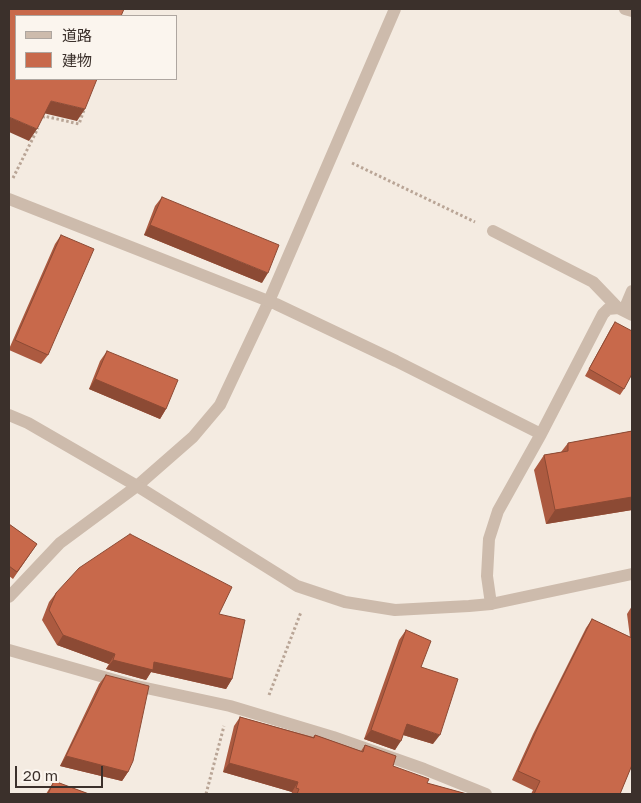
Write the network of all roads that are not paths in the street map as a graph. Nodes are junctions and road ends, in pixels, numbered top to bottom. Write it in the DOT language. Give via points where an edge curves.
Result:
graph roads {
  1 [pos="395,9"];
  2 [pos="626,9"];
  3 [pos="632,11"];
  4 [pos="9,200"];
  5 [pos="493,231"];
  6 [pos="632,292"];
  7 [pos="269,301"];
  8 [pos="625,311"];
  9 [pos="9,415"];
  10 [pos="541,434"];
  11 [pos="136,486"];
  12 [pos="632,574"];
  13 [pos="9,597"];
  14 [pos="491,604"];
  15 [pos="9,650"];
  16 [pos="486,794"];
  1 -- 7 [label="street"];
  2 -- 3 [label="street"];
  4 -- 7 [label="street"];
  5 -- 8 [label="street" via="593,282"];
  6 -- 8 [label="street"];
  7 -- 10 [label="street"];
  7 -- 11 [label="street" via="220,405 193,437"];
  8 -- 10 [label="street" via="608,309 603,314"];
  9 -- 11 [label="street"];
  10 -- 14 [label="street" via="498,511 489,539 487,576"];
  11 -- 13 [label="street" via="60,543"];
  11 -- 14 [label="street" via="297,586 345,602 396,610"];
  12 -- 14 [label="street"];
  15 -- 16 [label="street" via="132,685 230,706 333,737"];
}
